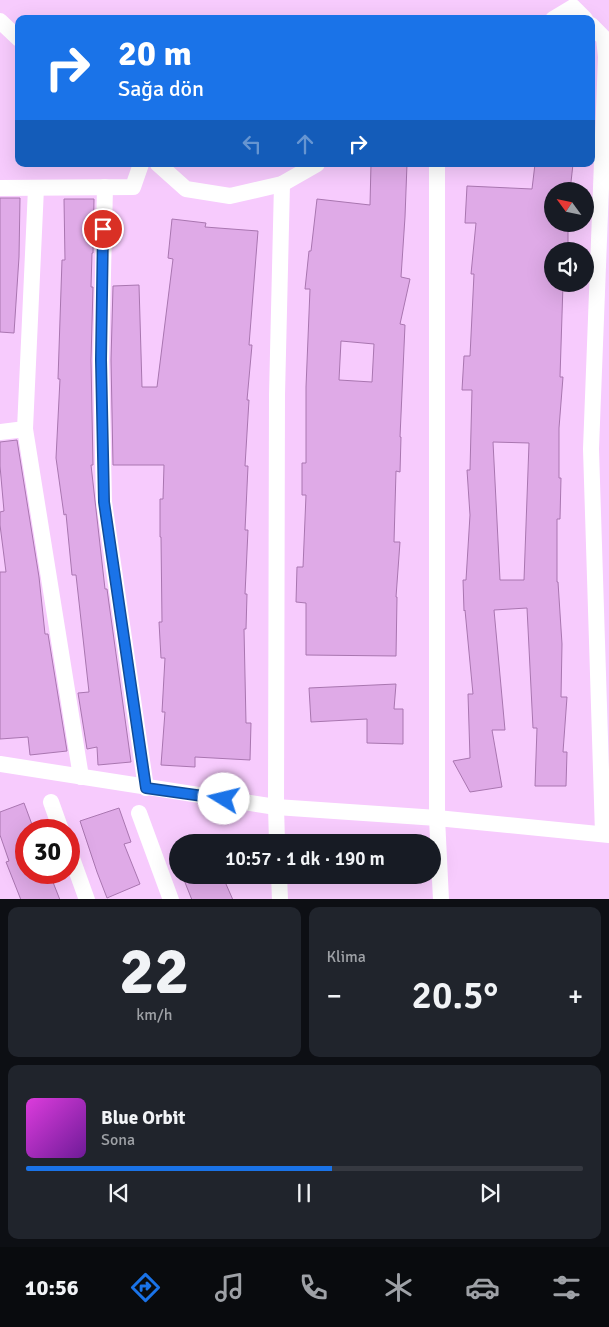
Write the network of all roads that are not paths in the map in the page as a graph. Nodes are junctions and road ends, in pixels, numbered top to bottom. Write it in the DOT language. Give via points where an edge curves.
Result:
graph roads {
  1 [pos="558,15"];
  2 [pos="581,15"];
  3 [pos="0,21"];
  4 [pos="595,29"];
  5 [pos="15,35"];
  6 [pos="607,60"];
  7 [pos="140,167"];
  8 [pos="162,167"];
  9 [pos="313,167"];
  10 [pos="438,167"];
  11 [pos="282,184"];
  12 [pos="0,188"];
  13 [pos="36,188"];
  14 [pos="105,188"];
  15 [pos="25,430"];
  16 [pos="0,432"];
  17 [pos="0,764"];
  18 [pos="81,777"];
  19 [pos="146,788"];
  20 [pos="51,802"];
  21 [pos="276,807"];
  22 [pos="139,813"];
  23 [pos="437,818"];
  24 [pos="57,819"];
  25 [pos="278,834"];
  26 [pos="606,835"];
  27 [pos="80,881"];
  28 [pos="279,884"];
  29 [pos="87,899"];
  30 [pos="170,899"];
  31 [pos="280,899"];
  32 [pos="441,899"];
  1 -- 2 [label="street" via="573,6"];
  3 -- 5 [label="street"];
  4 -- 6 [label="street" via="604,38"];
  6 -- 26 [label="street" via="591,449"];
  7 -- 14 [label="street" via="133,187"];
  8 -- 11 [label="street" via="186,188 230,196"];
  9 -- 11 [label="street"];
  10 -- 23 [label="street"];
  11 -- 21 [label="street" via="277,395"];
  12 -- 13 [label="street"];
  13 -- 14 [label="street"];
  13 -- 15 [label="street"];
  14 -- 19 [label="street" via="101,360 104,502"];
  15 -- 16 [label="street"];
  15 -- 18 [label="street"];
  17 -- 18 [label="street"];
  18 -- 19 [label="street"];
  19 -- 21 [label="street"];
  20 -- 24 [label="street"];
  21 -- 23 [label="street"];
  21 -- 25 [label="street"];
  22 -- 30 [label="street"];
  23 -- 26 [label="street"];
  23 -- 32 [label="street"];
  27 -- 29 [label="street"];
  28 -- 31 [label="street"];
}
